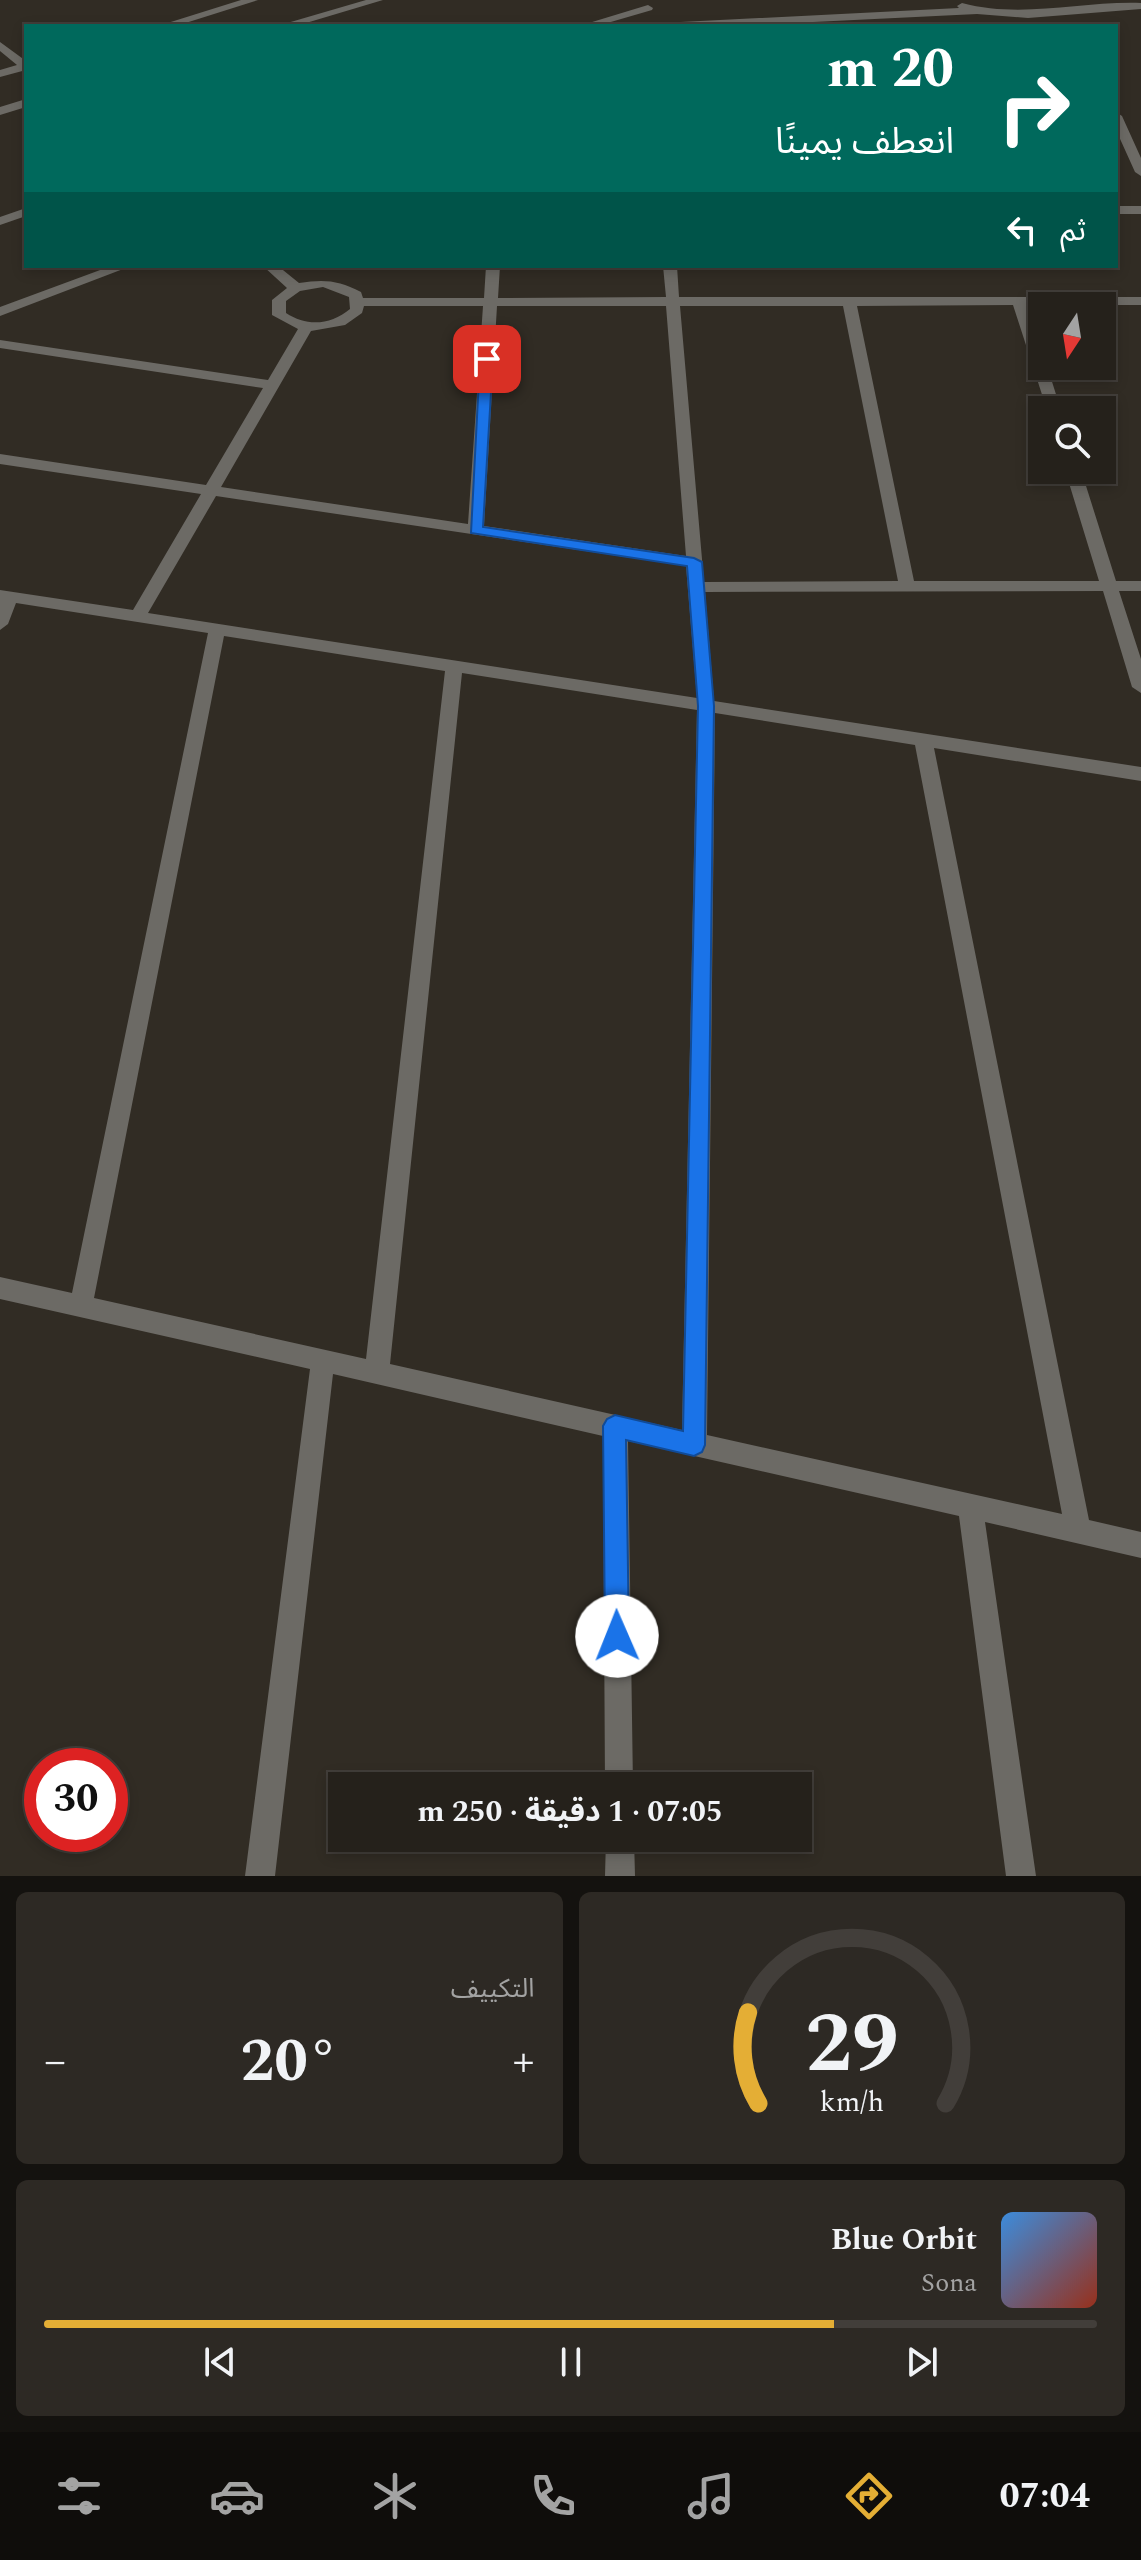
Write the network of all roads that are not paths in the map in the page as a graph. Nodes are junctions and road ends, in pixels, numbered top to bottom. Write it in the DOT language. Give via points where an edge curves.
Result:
graph roads {
  1 [pos="253,0"];
  2 [pos="378,0"];
  3 [pos="948,0"];
  4 [pos="648,4"];
  5 [pos="1141,6"];
  6 [pos="1068,10"];
  7 [pos="975,11"];
  8 [pos="928,20"];
  9 [pos="797,23"];
  10 [pos="171,24"];
  11 [pos="290,24"];
  12 [pos="591,24"];
  13 [pos="649,24"];
  14 [pos="752,24"];
  15 [pos="1074,24"];
  16 [pos="0,45"];
  17 [pos="24,65"];
  18 [pos="24,66"];
  19 [pos="0,74"];
  20 [pos="24,104"];
  21 [pos="0,111"];
  22 [pos="1118,120"];
  23 [pos="1141,172"];
  24 [pos="1118,210"];
  25 [pos="1141,210"];
  26 [pos="24,213"];
  27 [pos="0,221"];
  28 [pos="119,268"];
  29 [pos="272,268"];
  30 [pos="493,268"];
  31 [pos="670,268"];
  32 [pos="296,288"];
  33 [pos="849,301"];
  34 [pos="1019,301"];
  35 [pos="1141,301"];
  36 [pos="358,302"];
  37 [pos="490,302"];
  38 [pos="673,302"];
  39 [pos="0,312"];
  40 [pos="306,327"];
  41 [pos="0,344"];
  42 [pos="273,385"];
  43 [pos="1050,396"];
  44 [pos="0,459"];
  45 [pos="1077,484"];
  46 [pos="211,490"];
  47 [pos="476,530"];
  48 [pos="694,562"];
  49 [pos="907,586"];
  50 [pos="1109,586"];
  51 [pos="1141,586"];
  52 [pos="696,587"];
  53 [pos="5,596"];
  54 [pos="138,616"];
  55 [pos="0,624"];
  56 [pos="217,629"];
  57 [pos="454,666"];
  58 [pos="1141,687"];
  59 [pos="706,706"];
  60 [pos="923,740"];
  61 [pos="1141,774"];
  62 [pos="0,1288"];
  63 [pos="81,1306"];
  64 [pos="323,1360"];
  65 [pos="377,1372"];
  66 [pos="615,1426"];
  67 [pos="694,1445"];
  68 [pos="970,1507"];
  69 [pos="1078,1531"];
  70 [pos="1141,1545"];
  71 [pos="619,1772"];
  72 [pos="620,1852"];
  73 [pos="260,1876"];
  74 [pos="620,1876"];
  75 [pos="1021,1876"];
  1 -- 10 [label="street"];
  2 -- 11 [label="street"];
  3 -- 7 [label="street"];
  4 -- 12 [label="street"];
  4 -- 13 [label="street"];
  5 -- 6 [label="street"];
  6 -- 7 [label="street" via="1015,15"];
  6 -- 15 [label="street"];
  7 -- 8 [label="street"];
  8 -- 9 [label="street"];
  9 -- 14 [label="street"];
  16 -- 17 [label="street"];
  18 -- 19 [label="street"];
  20 -- 21 [label="street"];
  22 -- 23 [label="street"];
  24 -- 25 [label="street"];
  26 -- 27 [label="street"];
  28 -- 39 [label="street"];
  29 -- 32 [label="street"];
  30 -- 37 [label="street"];
  31 -- 38 [label="street"];
  32 -- 36 [label="street" via="337,285 356,295"];
  32 -- 40 [label="street" via="279,300 277,308 287,321"];
  33 -- 34 [label="street"];
  33 -- 38 [label="street"];
  33 -- 49 [label="street"];
  34 -- 35 [label="street"];
  34 -- 43 [label="street"];
  36 -- 37 [label="street"];
  36 -- 40 [label="street" via="357,310 340,323"];
  37 -- 38 [label="street"];
  37 -- 47 [label="street"];
  38 -- 48 [label="street"];
  40 -- 42 [label="street"];
  41 -- 42 [label="street"];
  42 -- 46 [label="street"];
  44 -- 46 [label="street"];
  45 -- 50 [label="street"];
  46 -- 47 [label="street"];
  46 -- 54 [label="street"];
  47 -- 48 [label="street"];
  48 -- 52 [label="street"];
  49 -- 50 [label="street"];
  49 -- 52 [label="street"];
  50 -- 51 [label="street"];
  50 -- 58 [label="street"];
  52 -- 59 [label="street"];
  53 -- 54 [label="street"];
  53 -- 55 [label="street"];
  54 -- 56 [label="street"];
  56 -- 57 [label="street"];
  56 -- 63 [label="street"];
  57 -- 59 [label="street"];
  57 -- 65 [label="street"];
  59 -- 60 [label="street"];
  59 -- 67 [label="street"];
  60 -- 61 [label="street"];
  60 -- 69 [label="street"];
  62 -- 63 [label="street"];
  63 -- 64 [label="street"];
  64 -- 65 [label="street"];
  64 -- 73 [label="street"];
  65 -- 66 [label="street"];
  66 -- 67 [label="street"];
  66 -- 71 [label="street"];
  67 -- 68 [label="street"];
  68 -- 69 [label="street"];
  68 -- 75 [label="street"];
  69 -- 70 [label="street"];
  72 -- 74 [label="street"];
}
